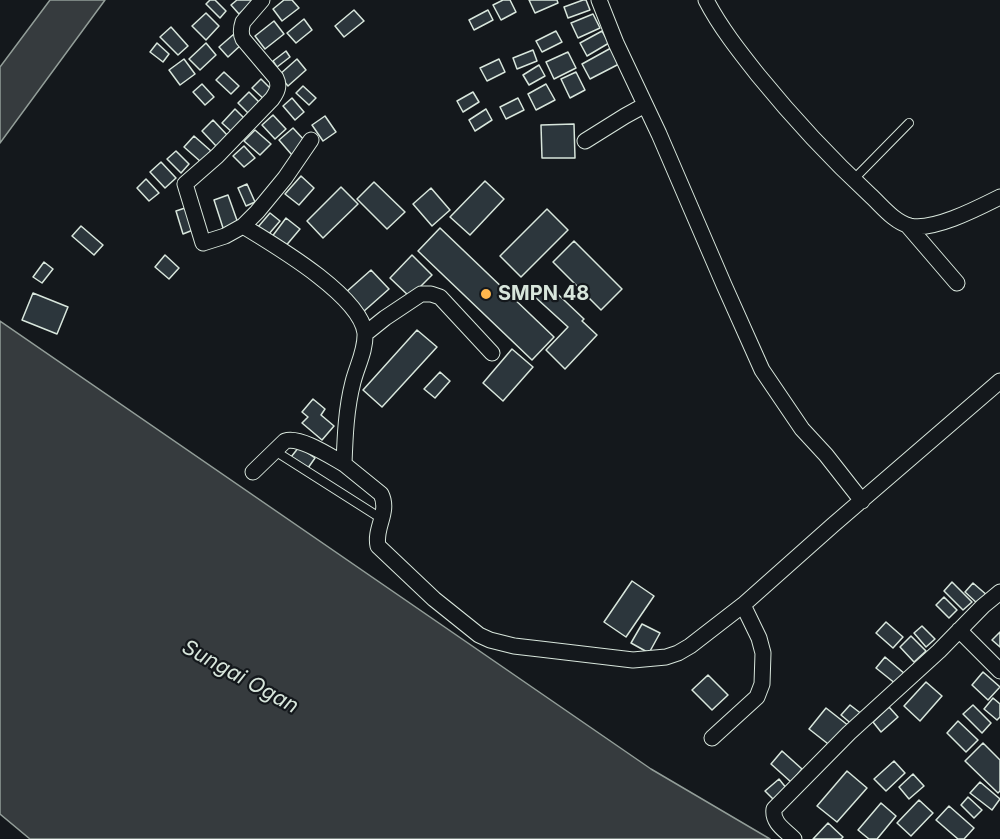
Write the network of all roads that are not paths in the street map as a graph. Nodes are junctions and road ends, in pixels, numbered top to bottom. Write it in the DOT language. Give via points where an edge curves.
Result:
graph roads {
  1 [pos="262,0"];
  2 [pos="599,0"];
  3 [pos="706,0"];
  4 [pos="645,105"];
  5 [pos="909,123"];
  6 [pos="311,140"];
  7 [pos="585,141"];
  8 [pos="853,180"];
  9 [pos="1000,197"];
  10 [pos="243,226"];
  11 [pos="908,226"];
  12 [pos="957,283"];
  13 [pos="365,334"];
  14 [pos="492,353"];
  15 [pos="1000,381"];
  16 [pos="275,451"];
  17 [pos="344,464"];
  18 [pos="253,472"];
  19 [pos="861,501"];
  20 [pos="382,519"];
  21 [pos="1000,592"];
  22 [pos="743,605"];
  23 [pos="959,630"];
  24 [pos="1000,671"];
  25 [pos="712,738"];
  26 [pos="794,839"];
  1 -- 10 [label="street" via="243,22 241,36 276,78 277,91 217,156 185,184 203,243"];
  2 -- 4 [label="street"];
  3 -- 8 [label="street" via="766,85"];
  4 -- 7 [label="street"];
  4 -- 19 [label="street" via="762,370 802,429"];
  5 -- 8 [label="lane"];
  6 -- 10 [label="street" via="285,178"];
  8 -- 11 [label="street"];
  9 -- 11 [label="street" via="956,217 926,226"];
  10 -- 13 [label="street" via="332,287 357,313"];
  11 -- 12 [label="street"];
  13 -- 14 [label="street" via="421,294 431,294 440,297"];
  13 -- 17 [label="street" via="352,383"];
  15 -- 19 [label="street"];
  16 -- 17 [label="street" via="290,439"];
  16 -- 18 [label="street"];
  16 -- 20 [label="lane"];
  17 -- 20 [label="street" via="381,494"];
  19 -- 22 [label="street"];
  20 -- 22 [label="street" via="376,538 381,550 479,634 501,643 633,660 666,657 684,650"];
  21 -- 23 [label="street"];
  22 -- 25 [label="street" via="763,653 762,684 757,697"];
  23 -- 24 [label="street"];
  23 -- 26 [label="street" via="774,809 775,821"];
}
